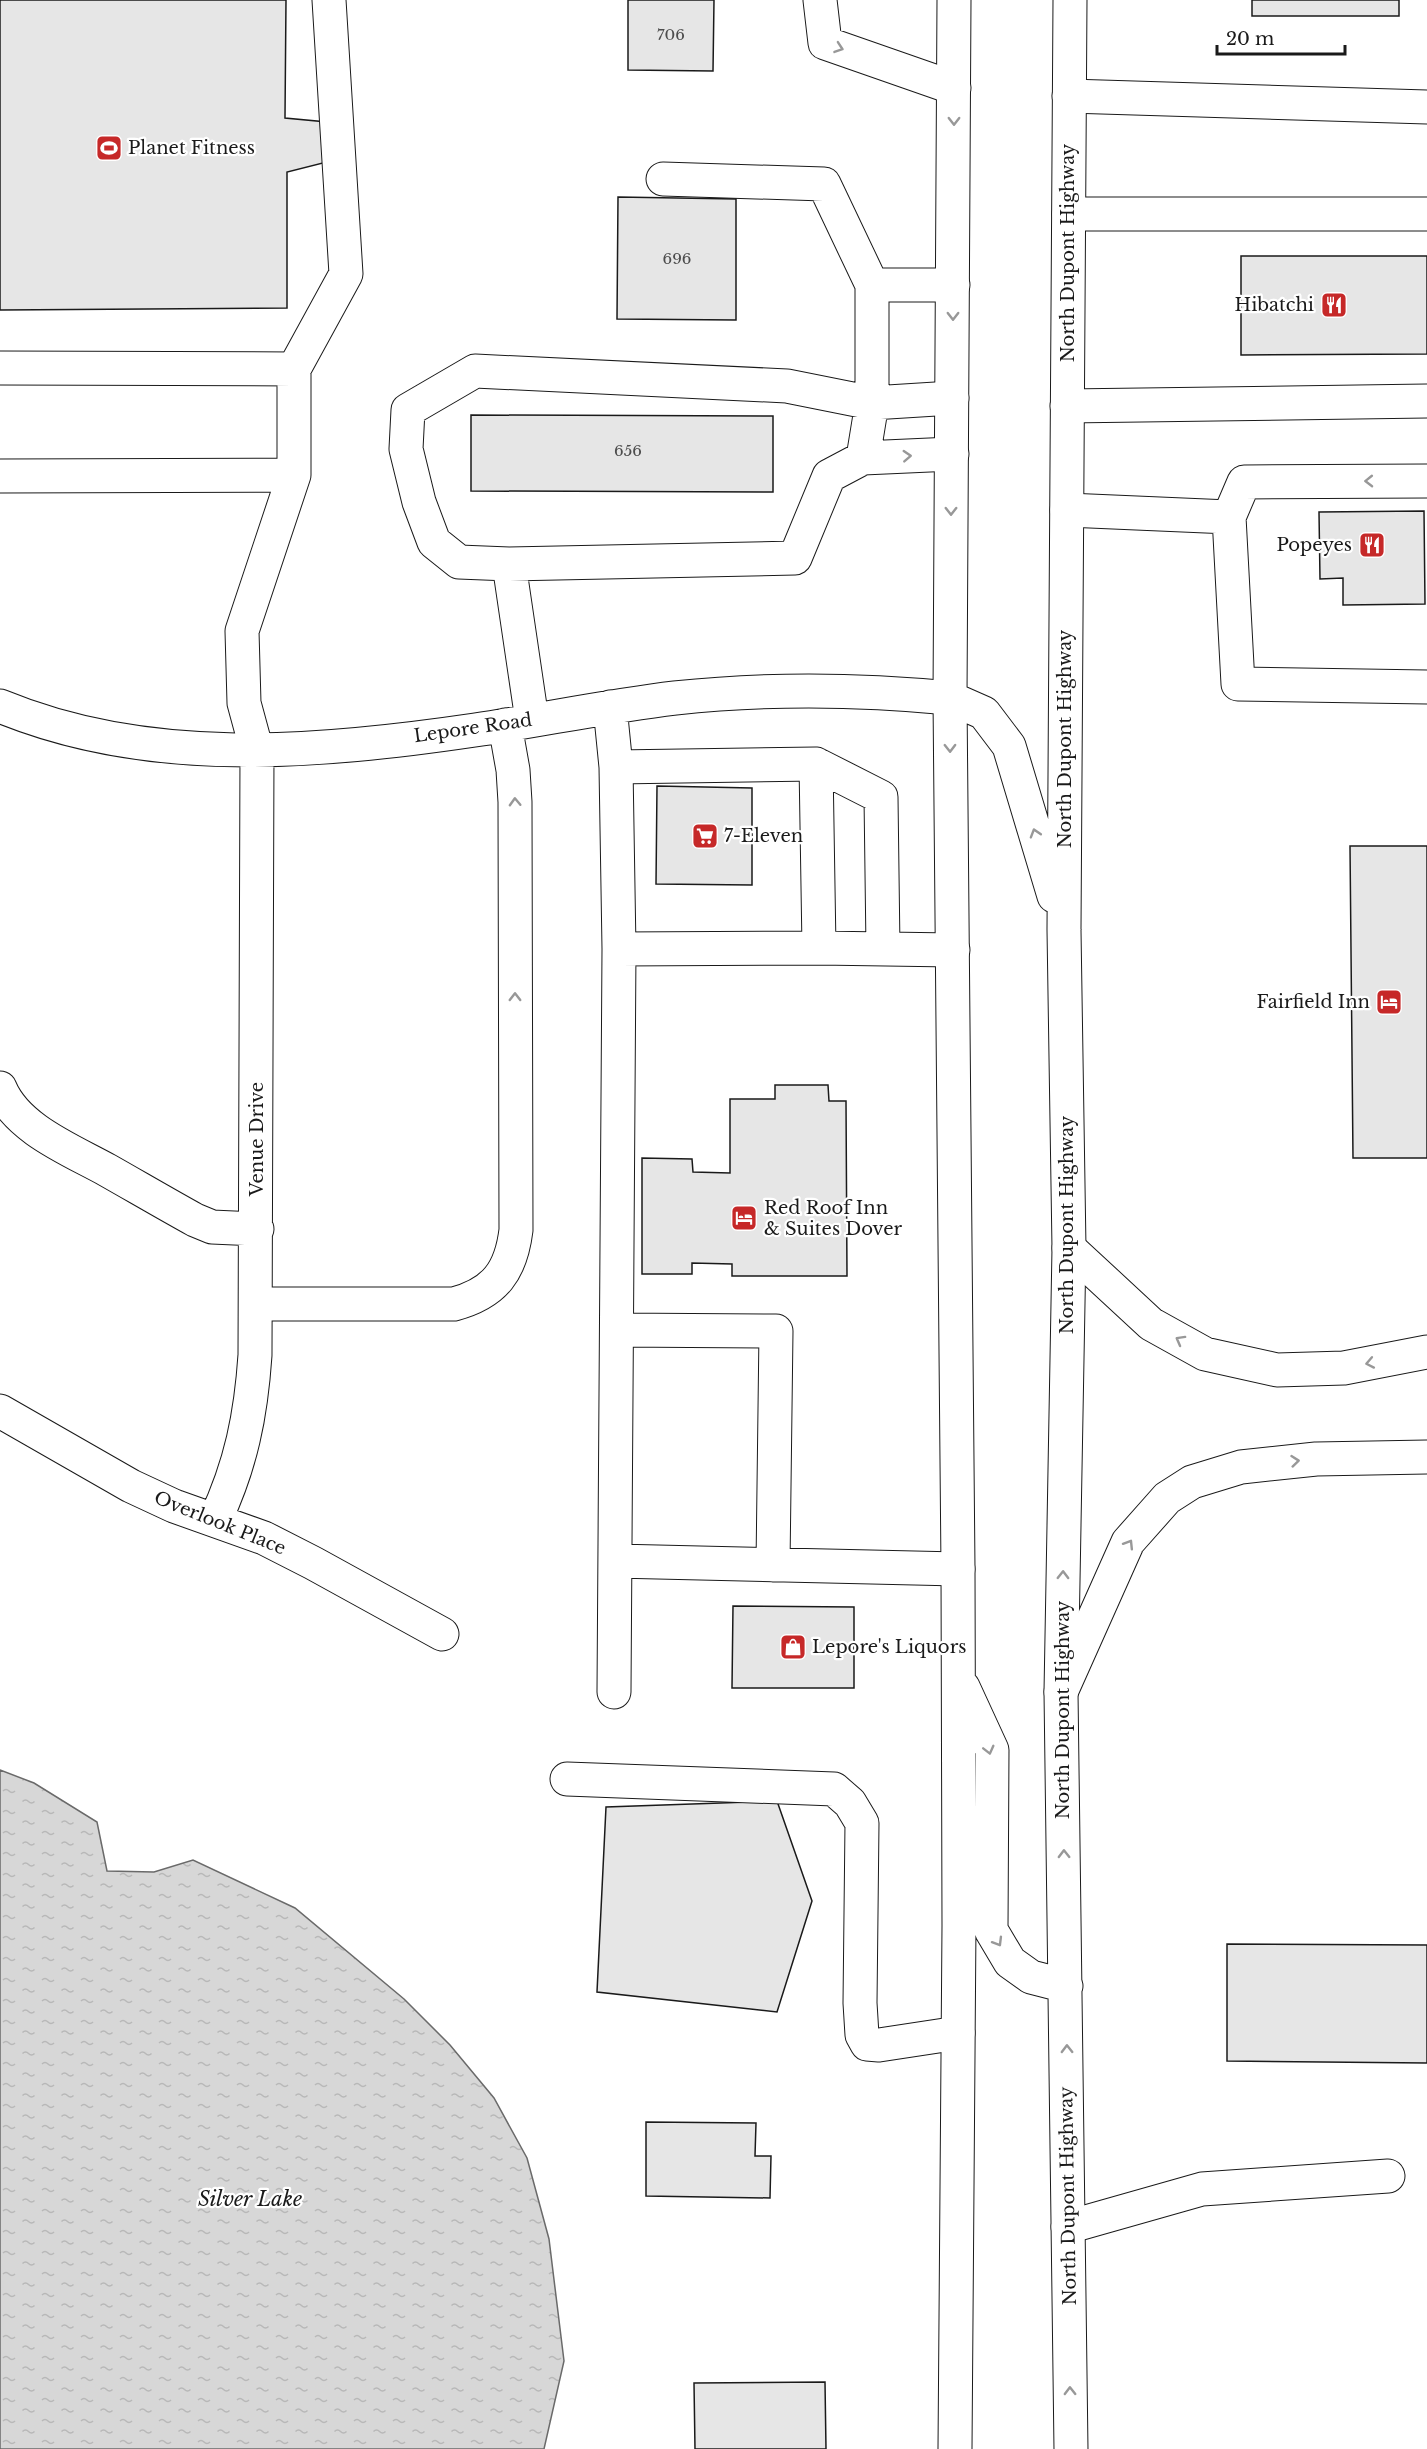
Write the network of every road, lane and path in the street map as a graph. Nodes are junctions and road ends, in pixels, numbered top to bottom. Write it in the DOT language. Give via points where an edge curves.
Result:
graph roads {
  1 [pos="329,0"];
  2 [pos="820,0"];
  3 [pos="954,0"];
  4 [pos="1070,0"];
  5 [pos="954,88"];
  6 [pos="1069,96"];
  7 [pos="1427,107"];
  8 [pos="663,180"];
  9 [pos="1069,214"];
  10 [pos="1427,214"];
  11 [pos="872,285"];
  12 [pos="953,285"];
  13 [pos="0,368"];
  14 [pos="294,369"];
  15 [pos="952,398"];
  16 [pos="1427,401"];
  17 [pos="872,403"];
  18 [pos="1068,406"];
  19 [pos="952,454"];
  20 [pos="863,458"];
  21 [pos="294,475"];
  22 [pos="0,476"];
  23 [pos="1427,481"];
  24 [pos="1067,510"];
  25 [pos="1229,518"];
  26 [pos="509,564"];
  27 [pos="1427,687"];
  28 [pos="950,698"];
  29 [pos="0,706"];
  30 [pos="610,707"];
  31 [pos="518,722"];
  32 [pos="257,751"];
  33 [pos="816,764"];
  34 [pos="616,767"];
  35 [pos="1064,930"];
  36 [pos="819,948"];
  37 [pos="619,949"];
  38 [pos="883,949"];
  39 [pos="953,950"];
  40 [pos="0,1088"];
  41 [pos="256,1229"];
  42 [pos="1069,1248"];
  43 [pos="256,1304"];
  44 [pos="617,1330"];
  45 [pos="1427,1352"];
  46 [pos="0,1411"];
  47 [pos="1427,1457"];
  48 [pos="215,1520"];
  49 [pos="615,1561"];
  50 [pos="773,1565"];
  51 [pos="958,1569"];
  52 [pos="442,1634"];
  53 [pos="958,1677"];
  54 [pos="614,1692"];
  55 [pos="1061,1692"];
  56 [pos="567,1779"];
  57 [pos="1066,1986"];
  58 [pos="958,2033"];
  59 [pos="1388,2176"];
  60 [pos="1068,2227"];
  61 [pos="955,2449"];
  62 [pos="1071,2449"];
  1 -- 14 [label="main road" via="346,274"];
  2 -- 5 [label="main road, one-way" via="825,43"];
  3 -- 5 [label="main road"];
  4 -- 6 [label="main road, North Dupont Highway"];
  5 -- 12 [label="main road, one-way"];
  6 -- 7 [label="main road"];
  6 -- 9 [label="main road, North Dupont Highway"];
  8 -- 11 [label="main road" via="824,184"];
  9 -- 10 [label="main road"];
  9 -- 18 [label="main road, North Dupont Highway"];
  11 -- 12 [label="main road"];
  11 -- 17 [label="main road"];
  12 -- 15 [label="main road, one-way"];
  13 -- 14 [label="main road"];
  14 -- 21 [label="main road, Venue Drive"];
  15 -- 17 [label="main road"];
  15 -- 19 [label="main road"];
  16 -- 18 [label="main road"];
  17 -- 20 [label="main road"];
  17 -- 26 [label="main road" via="788,386 475,371 408,410 406,449 434,542 459,562"];
  18 -- 24 [label="main road, North Dupont Highway"];
  20 -- 19 [label="main road, one-way"];
  19 -- 28 [label="main road, one-way"];
  20 -- 26 [label="main road" via="829,476 795,558"];
  21 -- 22 [label="main road"];
  21 -- 32 [label="main road, Venue Drive" via="242,631 244,703"];
  23 -- 25 [label="main road, one-way" via="1244,482"];
  24 -- 25 [label="main road"];
  24 -- 35 [label="main road, North Dupont Highway"];
  25 -- 27 [label="main road" via="1238,684"];
  26 -- 31 [label="main road"];
  28 -- 30 [label="main road, Lepore Road" via="812,690 735,693"];
  35 -- 28 [label="main road, Lepore Road, one-way" via="1009,746 984,713"];
  28 -- 39 [label="main road, one-way"];
  29 -- 32 [label="main road, Lepore Road" via="34,720 91,735 142,743"];
  30 -- 31 [label="main road, Lepore Road"];
  30 -- 34 [label="main road"];
  31 -- 32 [label="main road, Lepore Road" via="334,746"];
  43 -- 31 [label="main road, one-way" via="454,1304 485,1291 508,1264 516,1230 513,770"];
  32 -- 41 [label="main road, Venue Drive"];
  33 -- 34 [label="main road"];
  33 -- 36 [label="main road"];
  33 -- 38 [label="main road" via="881,797"];
  34 -- 37 [label="main road"];
  35 -- 42 [label="main road, North Dupont Highway"];
  36 -- 37 [label="main road"];
  36 -- 38 [label="main road"];
  37 -- 44 [label="main road"];
  38 -- 39 [label="main road"];
  39 -- 51 [label="main road"];
  40 -- 41 [label="main road" via="14,1110 45,1135 195,1220 212,1227"];
  41 -- 43 [label="main road, Venue Drive"];
  45 -- 42 [label="main road, one-way" via="1344,1368 1278,1370 1206,1354 1151,1324"];
  55 -- 42 [label="main road, North Dupont Highway, one-way"];
  43 -- 48 [label="main road, Venue Drive" via="252,1400 244,1443 232,1484"];
  44 -- 49 [label="main road"];
  44 -- 50 [label="main road" via="776,1331"];
  46 -- 48 [label="main road, Overlook Place" via="131,1486"];
  55 -- 47 [label="main road, one-way" via="1128,1542 1167,1498 1192,1482 1241,1467 1316,1459"];
  48 -- 52 [label="main road, Overlook Place" via="264,1538"];
  49 -- 50 [label="main road"];
  49 -- 54 [label="main road"];
  50 -- 51 [label="main road"];
  51 -- 53 [label="main road"];
  53 -- 57 [label="main road, one-way" via="992,1750 991,1930 1010,1962 1031,1977"];
  53 -- 58 [label="main road"];
  57 -- 55 [label="main road, North Dupont Highway, one-way"];
  56 -- 58 [label="main road" via="834,1789 850,1803 862,1823 862,2035 867,2044 879,2045"];
  60 -- 57 [label="main road, North Dupont Highway, one-way"];
  58 -- 61 [label="main road"];
  59 -- 60 [label="main road" via="1202,2189"];
  62 -- 60 [label="main road, North Dupont Highway, one-way"];
}
